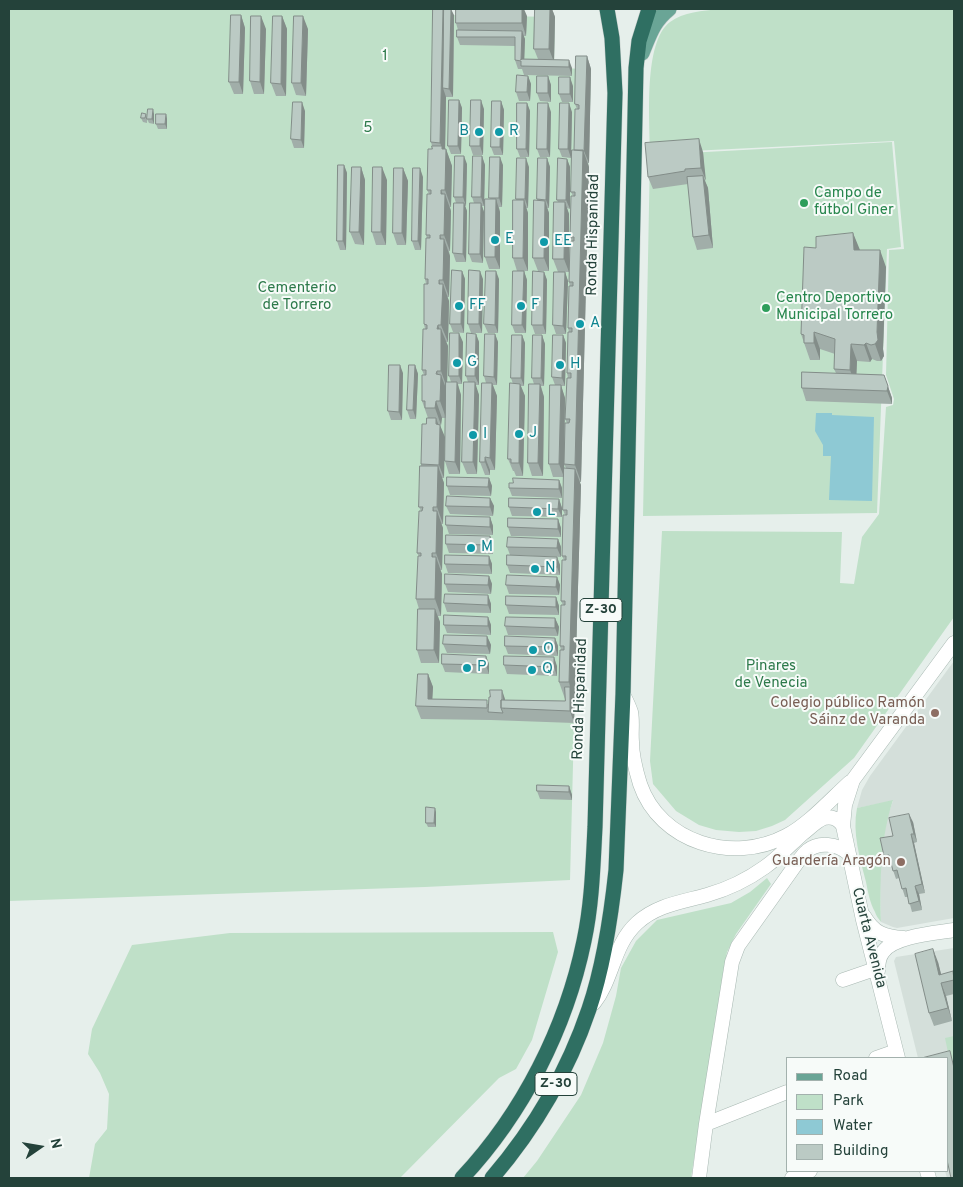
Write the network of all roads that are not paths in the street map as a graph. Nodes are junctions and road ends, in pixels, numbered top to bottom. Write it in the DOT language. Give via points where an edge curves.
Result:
graph roads {
  1 [pos="608,9"];
  2 [pos="649,9"];
  3 [pos="669,9"];
  4 [pos="636,68"];
  5 [pos="954,643"];
  6 [pos="623,694"];
  7 [pos="853,780"];
  8 [pos="843,826"];
  9 [pos="848,853"];
  10 [pos="860,908"];
  11 [pos="954,930"];
  12 [pos="904,938"];
  13 [pos="875,969"];
  14 [pos="843,980"];
  15 [pos="880,984"];
  16 [pos="589,1010"];
  17 [pos="897,1054"];
  18 [pos="881,1057"];
  19 [pos="786,1092"];
  20 [pos="706,1124"];
  21 [pos="807,1172"];
  22 [pos="462,1178"];
  23 [pos="492,1178"];
  24 [pos="699,1178"];
  25 [pos="792,1178"];
  1 -- 22 [label="highway, Ronda Hispanidad / Z-30" via="615,93 592,877 584,940 558,1027 520,1101 495,1139"];
  2 -- 4 [label="highway, Z-30" via="639,41"];
  3 -- 4 [label="main road" via="652,28"];
  4 -- 6 [label="highway, Z-30"];
  5 -- 7 [label="street, Cuarta Avenida"];
  6 -- 7 [label="street" via="630,712 633,753 645,795 662,819 701,843 737,849 778,840 804,824"];
  6 -- 16 [label="highway, Z-30" via="613,897"];
  7 -- 8 [label="street, Cuarta Avenida" via="843,812"];
  8 -- 9 [label="street, Cuarta Avenida"];
  8 -- 16 [label="street" via="836,818 821,819 767,865 741,882 669,904 645,916 629,931 600,994"];
  9 -- 10 [label="street, Cuarta Avenida"];
  9 -- 20 [label="street" via="826,845 807,851 738,946 732,962"];
  10 -- 12 [label="street" via="869,924 880,934"];
  10 -- 13 [label="street, Cuarta Avenida"];
  11 -- 12 [label="street"];
  12 -- 15 [label="street" via="890,945 880,957"];
  13 -- 14 [label="street"];
  13 -- 15 [label="street, Cuarta Avenida"];
  15 -- 17 [label="street, Cuarta Avenida"];
  16 -- 23 [label="highway, Z-30" via="541,1111 514,1153"];
  17 -- 18 [label="street"];
  19 -- 20 [label="street"];
  20 -- 24 [label="street"];
  21 -- 25 [label="street"];
}
